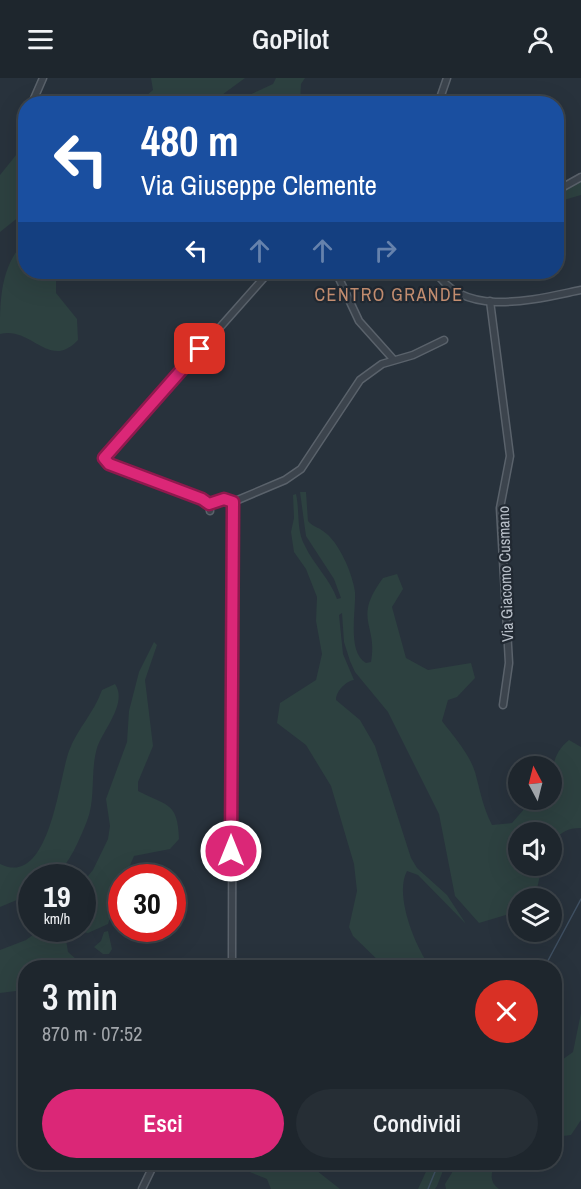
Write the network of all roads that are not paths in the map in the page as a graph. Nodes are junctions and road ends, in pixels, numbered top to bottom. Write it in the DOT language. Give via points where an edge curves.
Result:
graph roads {
  1 [pos="43,78"];
  2 [pos="447,78"];
  3 [pos="35,96"];
  4 [pos="441,96"];
  5 [pos="581,177"];
  6 [pos="564,187"];
  7 [pos="263,279"];
  8 [pos="339,279"];
  9 [pos="441,279"];
  10 [pos="581,290"];
  11 [pos="490,301"];
  12 [pos="444,340"];
  13 [pos="393,359"];
  14 [pos="233,502"];
  15 [pos="503,705"];
  16 [pos="232,960"];
  17 [pos="151,1170"];
  18 [pos="142,1189"];
  1 -- 3 [label="street"];
  2 -- 4 [label="street"];
  5 -- 6 [label="street"];
  7 -- 14 [label="street" via="105,457 109,464 202,499 209,508 224,499"];
  8 -- 13 [label="street" via="359,321"];
  9 -- 11 [label="street" via="457,292"];
  10 -- 11 [label="street" via="531,300"];
  11 -- 15 [label="street, Via Giacomo Cusmano" via="510,456 500,508 509,663"];
  12 -- 13 [label="street" via="413,355"];
  13 -- 14 [label="street" via="363,377 293,476"];
  14 -- 16 [label="street"];
  17 -- 18 [label="street"];
}
